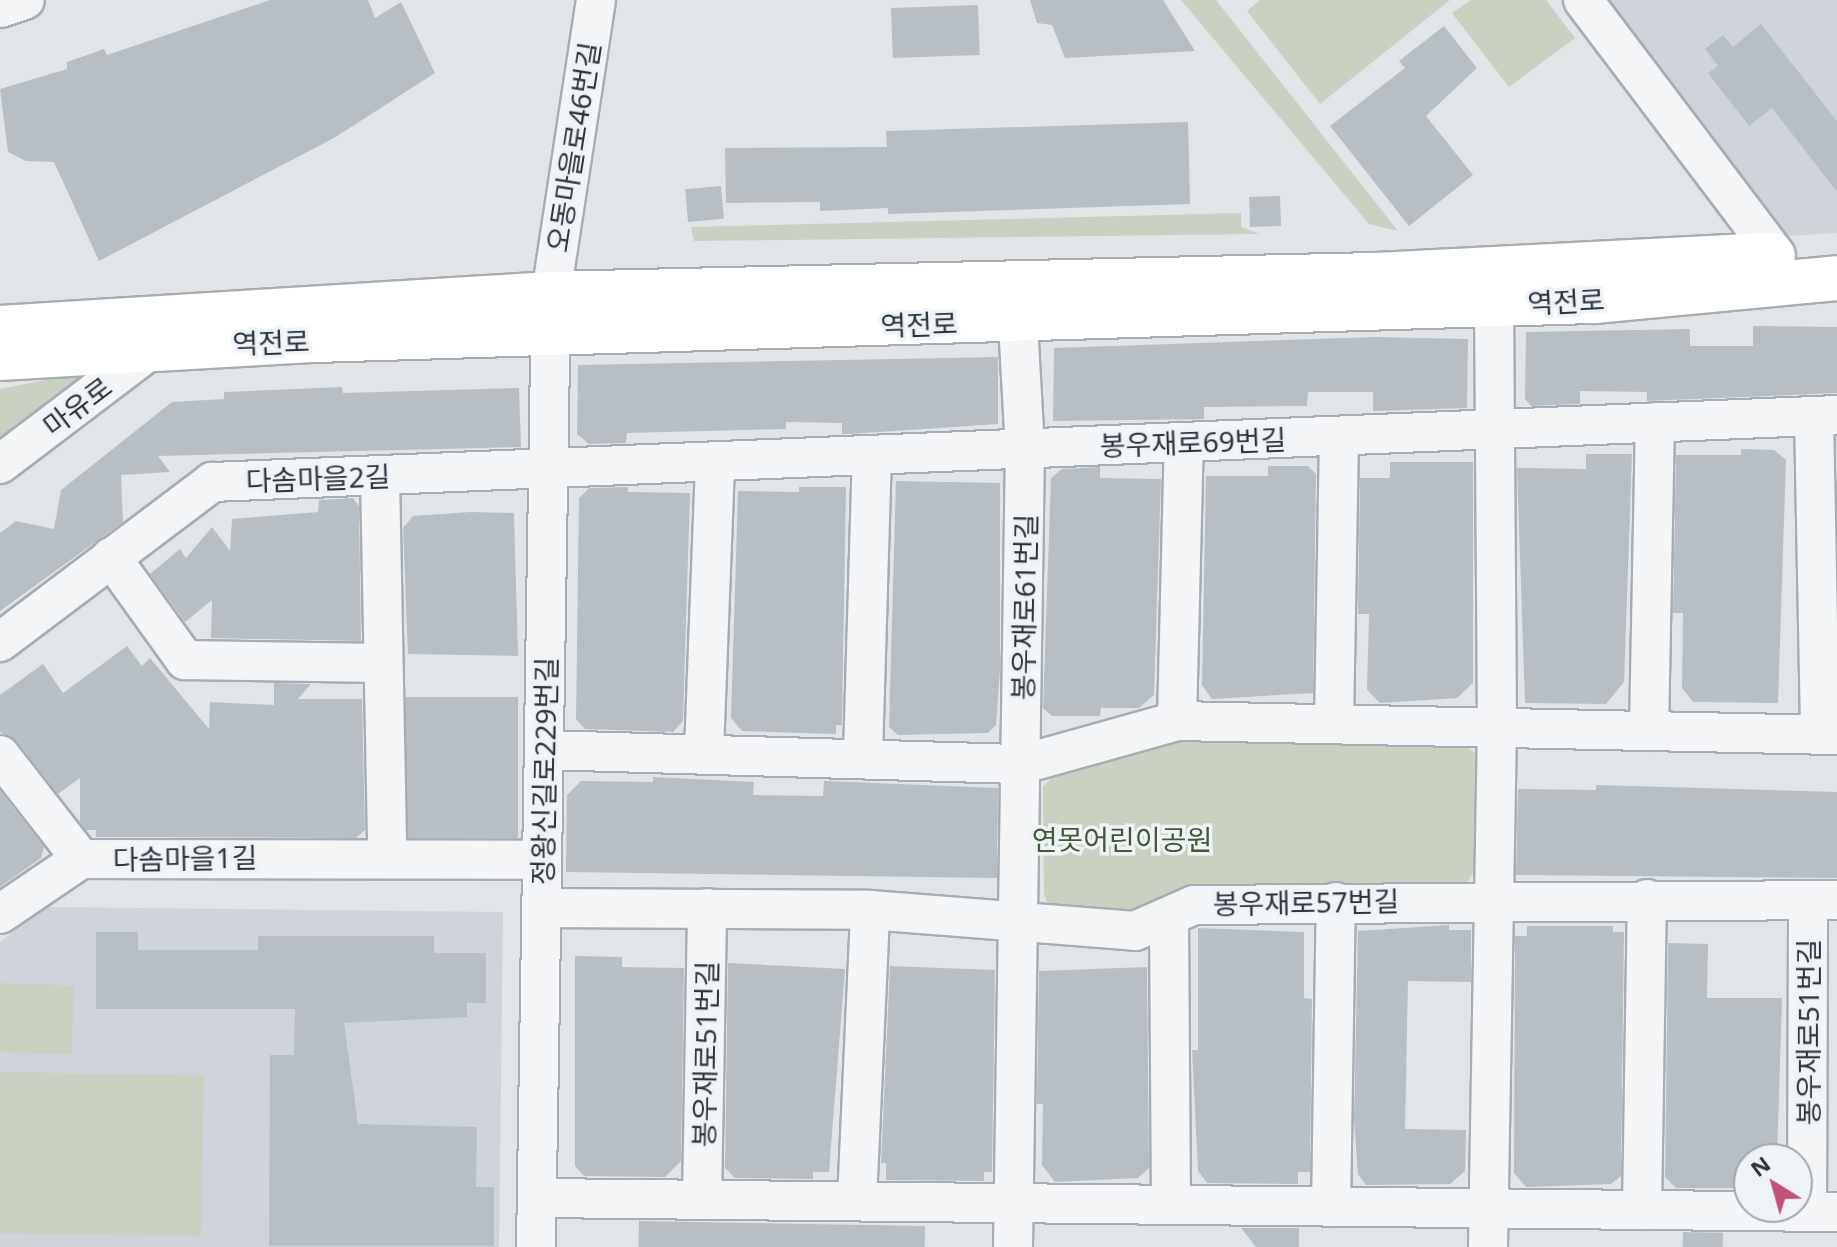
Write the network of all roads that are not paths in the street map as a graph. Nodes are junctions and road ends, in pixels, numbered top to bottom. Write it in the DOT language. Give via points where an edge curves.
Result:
graph roads {
  1 [pos="25,0"];
  2 [pos="596,0"];
  3 [pos="1583,0"];
  4 [pos="0,8"];
  5 [pos="1837,252"];
  6 [pos="1776,255"];
  7 [pos="1837,278"];
  8 [pos="1494,305"];
  9 [pos="552,314"];
  10 [pos="1018,322"];
  11 [pos="0,328"];
  12 [pos="154,347"];
  13 [pos="0,358"];
  14 [pos="1826,416"];
  15 [pos="1655,422"];
  16 [pos="1495,430"];
  17 [pos="1339,436"];
  18 [pos="1184,442"];
  19 [pos="1025,449"];
  20 [pos="872,458"];
  21 [pos="715,463"];
  22 [pos="0,464"];
  23 [pos="550,469"];
  24 [pos="380,475"];
  25 [pos="111,557"];
  26 [pos="0,642"];
  27 [pos="380,663"];
  28 [pos="1177,721"];
  29 [pos="1334,724"];
  30 [pos="1497,728"];
  31 [pos="1649,731"];
  32 [pos="1828,735"];
  33 [pos="545,750"];
  34 [pos="704,751"];
  35 [pos="0,755"];
  36 [pos="863,755"];
  37 [pos="1023,764"];
  38 [pos="387,856"];
  39 [pos="81,859"];
  40 [pos="541,860"];
  41 [pos="1492,898"];
  42 [pos="1647,899"];
  43 [pos="1822,900"];
  44 [pos="1336,902"];
  45 [pos="542,908"];
  46 [pos="707,908"];
  47 [pos="870,910"];
  48 [pos="0,914"];
  49 [pos="1169,918"];
  50 [pos="1021,922"];
  51 [pos="537,1198"];
  52 [pos="702,1200"];
  53 [pos="857,1201"];
  54 [pos="1012,1203"];
  55 [pos="1171,1205"];
  56 [pos="1331,1207"];
  57 [pos="1488,1208"];
  58 [pos="1642,1210"];
  59 [pos="1822,1212"];
  60 [pos="536,1247"];
  61 [pos="1013,1247"];
  62 [pos="1488,1247"];
  1 -- 4 [label="street"];
  2 -- 9 [label="street, 오동마을로46번길"];
  3 -- 6 [label="street"];
  5 -- 6 [label="main road, 역전로"];
  6 -- 9 [label="main road, 역전로"];
  7 -- 8 [label="main road, 역전로"];
  8 -- 10 [label="main road, 역전로"];
  8 -- 16 [label="street"];
  9 -- 10 [label="main road, 역전로"];
  9 -- 11 [label="main road, 역전로"];
  9 -- 12 [label="main road, 역전로"];
  9 -- 23 [label="street, 정왕신길로229번길"];
  10 -- 19 [label="street, 봉우재로61번길"];
  12 -- 13 [label="main road, 역전로"];
  12 -- 22 [label="street, 마유로"];
  14 -- 15 [label="street, 봉우재로69번길"];
  14 -- 32 [label="street"];
  15 -- 16 [label="street, 봉우재로69번길"];
  15 -- 31 [label="street"];
  16 -- 17 [label="street, 봉우재로69번길"];
  16 -- 30 [label="street"];
  17 -- 18 [label="street, 봉우재로69번길"];
  17 -- 29 [label="street"];
  18 -- 19 [label="street, 봉우재로69번길"];
  18 -- 28 [label="street"];
  19 -- 20 [label="street, 봉우재로69번길"];
  19 -- 37 [label="street, 봉우재로61번길"];
  20 -- 21 [label="street, 봉우재로69번길"];
  20 -- 36 [label="street"];
  21 -- 23 [label="street, 봉우재로69번길"];
  21 -- 34 [label="street"];
  23 -- 24 [label="street, 다솜마을2길"];
  23 -- 33 [label="street, 정왕신길로229번길"];
  24 -- 25 [label="street, 다솜마을2길" via="212,482"];
  24 -- 27 [label="street"];
  25 -- 26 [label="street, 다솜마을2길"];
  25 -- 27 [label="street" via="185,660"];
  27 -- 38 [label="street"];
  28 -- 29 [label="street"];
  28 -- 37 [label="street"];
  29 -- 30 [label="street"];
  30 -- 31 [label="street"];
  30 -- 41 [label="street"];
  31 -- 32 [label="street"];
  33 -- 34 [label="street"];
  33 -- 40 [label="street, 정왕신길로229번길"];
  34 -- 36 [label="street"];
  35 -- 39 [label="street"];
  36 -- 37 [label="street"];
  37 -- 50 [label="street, 봉우재로61번길"];
  38 -- 39 [label="street, 다솜마을1길"];
  38 -- 40 [label="street, 다솜마을1길"];
  39 -- 48 [label="street, 다솜마을1길"];
  40 -- 45 [label="street, 정왕신길로229번길"];
  41 -- 42 [label="street, 봉우재로57번길"];
  41 -- 44 [label="street, 봉우재로57번길"];
  41 -- 57 [label="street"];
  42 -- 43 [label="street, 봉우재로57번길"];
  42 -- 58 [label="street"];
  43 -- 59 [label="street, 봉우재로51번길"];
  44 -- 49 [label="street, 봉우재로57번길" via="1194,905"];
  44 -- 56 [label="street"];
  45 -- 46 [label="street, 봉우재로57번길"];
  45 -- 51 [label="street, 정왕신길로229번길"];
  46 -- 47 [label="street, 봉우재로57번길"];
  46 -- 52 [label="street, 봉우재로51번길"];
  47 -- 50 [label="street, 봉우재로57번길"];
  47 -- 53 [label="street"];
  49 -- 50 [label="street, 봉우재로57번길" via="1135,931"];
  49 -- 55 [label="street"];
  50 -- 54 [label="street"];
  51 -- 52 [label="street, 봉우재로51번길"];
  51 -- 60 [label="street, 정왕신길로229번길"];
  52 -- 53 [label="street, 봉우재로51번길"];
  53 -- 54 [label="street, 봉우재로51번길"];
  54 -- 55 [label="street, 봉우재로51번길"];
  54 -- 61 [label="street"];
  55 -- 56 [label="street, 봉우재로51번길"];
  56 -- 57 [label="street, 봉우재로51번길"];
  57 -- 58 [label="street, 봉우재로51번길"];
  57 -- 62 [label="street"];
  58 -- 59 [label="street, 봉우재로51번길"];
}
